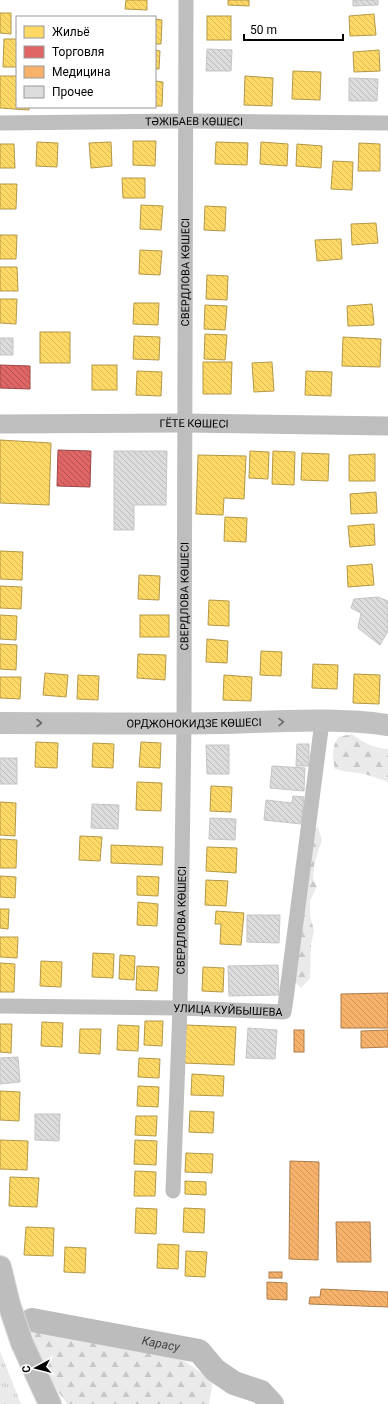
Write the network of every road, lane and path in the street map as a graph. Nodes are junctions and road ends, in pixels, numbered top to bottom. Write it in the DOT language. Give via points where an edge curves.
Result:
graph roads {
  1 [pos="186,0"];
  2 [pos="186,121"];
  3 [pos="0,123"];
  4 [pos="388,123"];
  5 [pos="184,423"];
  6 [pos="0,424"];
  7 [pos="388,426"];
  8 [pos="322,722"];
  9 [pos="0,723"];
  10 [pos="184,724"];
  11 [pos="388,726"];
  12 [pos="0,1006"];
  13 [pos="180,1008"];
  14 [pos="173,1191"];
  15 [pos="0,1267"];
  16 [pos="50,1404"];
  1 -- 2 [label="street, СВЕРДЛОВА КӨШЕСІ"];
  2 -- 3 [label="street, ТӘЖІБАЕВ КӨШЕСІ"];
  2 -- 4 [label="street, ТӘЖІБАЕВ КӨШЕСІ"];
  2 -- 5 [label="street, СВЕРДЛОВА КӨШЕСІ"];
  5 -- 6 [label="street, ГЁТЕ КӨШЕСІ"];
  5 -- 7 [label="street, ГЁТЕ КӨШЕСІ"];
  5 -- 10 [label="street, СВЕРДЛОВА КӨШЕСІ"];
  10 -- 8 [label="main road, ОРДЖОНОКИДЗЕ КӨШЕСІ, one-way"];
  8 -- 11 [label="main road, ОРДЖОНОКИДЗЕ КӨШЕСІ" via="364,722"];
  8 -- 13 [label="street, УЛИЦА КУЙБЫШЕВА" via="284,1012"];
  9 -- 10 [label="main road, ОРДЖОНОКИДЗЕ КӨШЕСІ, one-way"];
  10 -- 13 [label="street, СВЕРДЛОВА КӨШЕСІ"];
  12 -- 13 [label="street, УЛИЦА КУЙБЫШЕВА"];
  13 -- 14 [label="street, СВЕРДЛОВА КӨШЕСІ"];
  15 -- 16 [label="main road" via="22,1343"];
}
